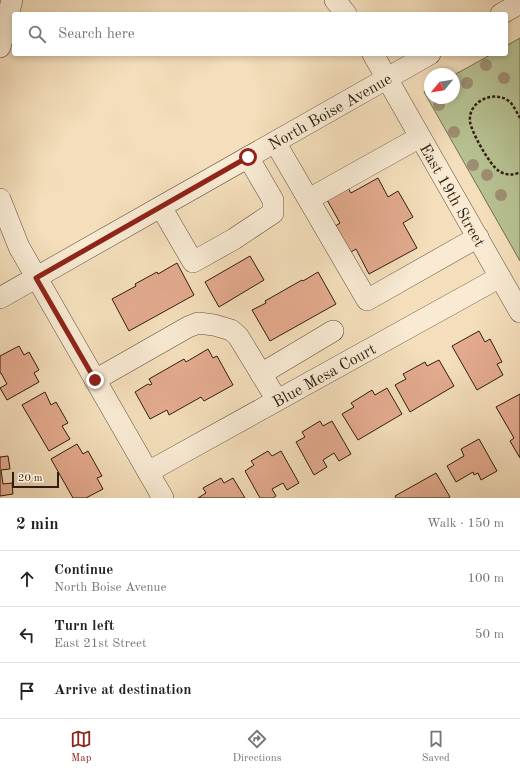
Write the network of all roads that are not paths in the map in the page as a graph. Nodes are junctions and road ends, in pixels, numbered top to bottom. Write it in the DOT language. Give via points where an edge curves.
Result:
graph roads {
  1 [pos="12,0"];
  2 [pos="335,0"];
  3 [pos="520,3"];
  4 [pos="344,12"];
  5 [pos="504,12"];
  6 [pos="0,47"];
  7 [pos="374,56"];
  8 [pos="426,56"];
  9 [pos="387,78"];
  10 [pos="420,137"];
  11 [pos="276,142"];
  12 [pos="248,157"];
  13 [pos="0,199"];
  14 [pos="309,199"];
  15 [pos="161,207"];
  16 [pos="478,237"];
  17 [pos="500,276"];
  18 [pos="36,278"];
  19 [pos="0,298"];
  20 [pos="520,312"];
  21 [pos="334,331"];
  22 [pos="261,374"];
  23 [pos="95,380"];
  24 [pos="277,400"];
  25 [pos="148,472"];
  26 [pos="163,498"];
  1 -- 6 [label="street"];
  2 -- 4 [label="street"];
  3 -- 5 [label="street"];
  7 -- 9 [label="street, East 19th Street"];
  8 -- 9 [label="street, North Boise Avenue"];
  9 -- 10 [label="street, East 19th Street"];
  9 -- 11 [label="street, North Boise Avenue"];
  10 -- 14 [label="street"];
  10 -- 16 [label="street, East 19th Street"];
  11 -- 12 [label="street, North Boise Avenue"];
  11 -- 14 [label="street"];
  12 -- 15 [label="street, North Boise Avenue"];
  12 -- 15 [label="street" via="273,200 273,213 234,239 193,262"];
  13 -- 18 [label="street" via="19,247"];
  14 -- 16 [label="street" via="367,300"];
  15 -- 18 [label="street, North Boise Avenue"];
  16 -- 17 [label="street, East 19th Street"];
  17 -- 20 [label="street, East 19th Street"];
  17 -- 24 [label="street, Blue Mesa Court"];
  18 -- 19 [label="street, North Boise Avenue"];
  18 -- 23 [label="street"];
  21 -- 22 [label="street"];
  22 -- 23 [label="street" via="238,336 231,330 198,323"];
  22 -- 24 [label="street"];
  23 -- 25 [label="street"];
  24 -- 25 [label="street, Blue Mesa Court"];
  25 -- 26 [label="street"];
}
